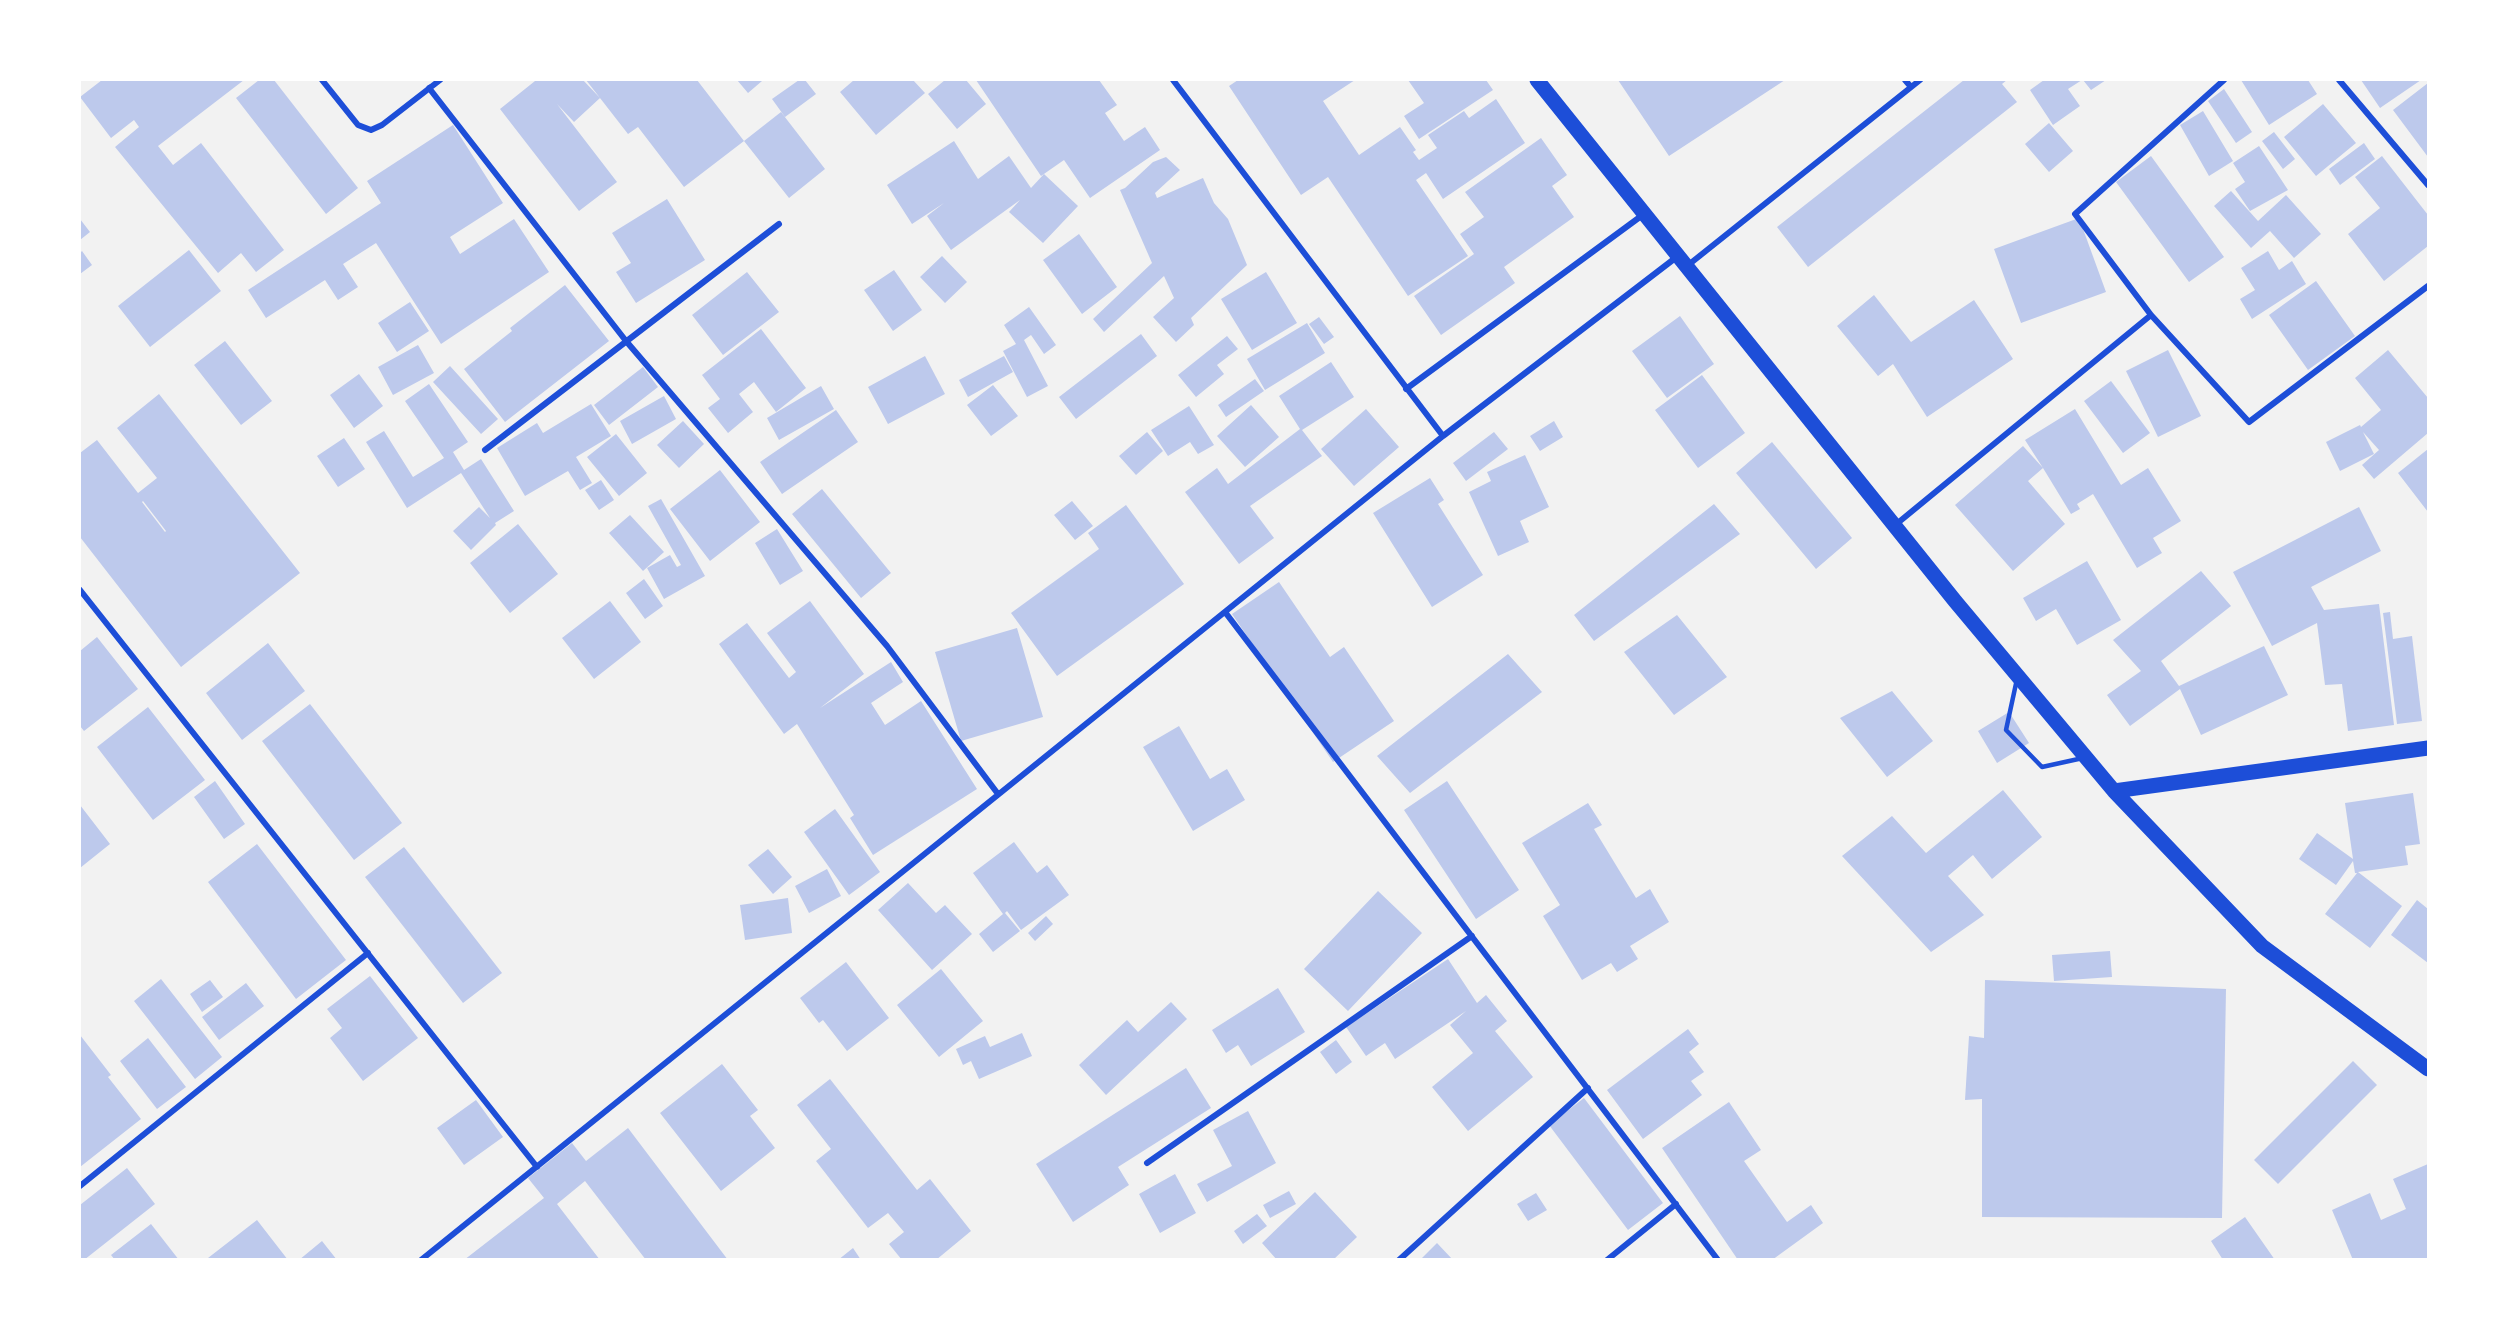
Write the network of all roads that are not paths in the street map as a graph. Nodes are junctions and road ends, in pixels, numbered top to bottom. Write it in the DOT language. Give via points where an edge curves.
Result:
graph roads {
  1 [pos="322,80"];
  2 [pos="440,80"];
  3 [pos="1173,80"];
  4 [pos="1537,80"];
  5 [pos="1905,80"];
  6 [pos="1920,80"];
  7 [pos="2224,80"];
  8 [pos="2339,80"];
  9 [pos="1911,87"];
  10 [pos="429,88"];
  11 [pos="2428,185"];
  12 [pos="1644,213"];
  13 [pos="778,224"];
  14 [pos="1682,261"];
  15 [pos="2428,286"];
  16 [pos="2151,315"];
  17 [pos="626,340"];
  18 [pos="1406,389"];
  19 [pos="1443,436"];
  20 [pos="485,450"];
  21 [pos="1894,526"];
  22 [pos="80,590"];
  23 [pos="1225,612"];
  24 [pos="2018,677"];
  25 [pos="2428,748"];
  26 [pos="2085,758"];
  27 [pos="2114,791"];
  28 [pos="998,794"];
  29 [pos="1472,936"];
  30 [pos="368,953"];
  31 [pos="2428,1069"];
  32 [pos="1588,1089"];
  33 [pos="1147,1163"];
  34 [pos="537,1167"];
  35 [pos="80,1186"];
  36 [pos="1676,1204"];
  37 [pos="421,1260"];
  38 [pos="1399,1260"];
  39 [pos="1607,1260"];
  40 [pos="1718,1260"];
  1 -- 10 [label="street" via="358,125 371,130 382,126"];
  2 -- 10 [label="street"];
  3 -- 18 [label="street"];
  4 -- 12 [label="main road"];
  5 -- 9 [label="street"];
  6 -- 9 [label="street"];
  7 -- 16 [label="street" via="2075,214"];
  8 -- 11 [label="street"];
  9 -- 14 [label="street"];
  10 -- 17 [label="street"];
  12 -- 14 [label="main road"];
  12 -- 18 [label="street"];
  13 -- 17 [label="street"];
  14 -- 19 [label="street"];
  14 -- 21 [label="main road"];
  15 -- 16 [label="street" via="2249,422"];
  16 -- 21 [label="street"];
  17 -- 20 [label="street"];
  17 -- 28 [label="street" via="887,646"];
  18 -- 19 [label="street"];
  19 -- 23 [label="street"];
  21 -- 24 [label="main road"];
  22 -- 30 [label="street"];
  23 -- 28 [label="street"];
  23 -- 29 [label="street"];
  24 -- 26 [label="main road"];
  24 -- 26 [label="lane" via="2006,730 2042,767"];
  25 -- 27 [label="main road"];
  26 -- 27 [label="main road"];
  27 -- 31 [label="main road" via="2262,946"];
  28 -- 34 [label="street"];
  29 -- 32 [label="street"];
  29 -- 33 [label="street"];
  30 -- 34 [label="street"];
  30 -- 35 [label="street"];
  32 -- 36 [label="street"];
  32 -- 38 [label="street"];
  34 -- 37 [label="street"];
  36 -- 39 [label="street"];
  36 -- 40 [label="street"];
}
